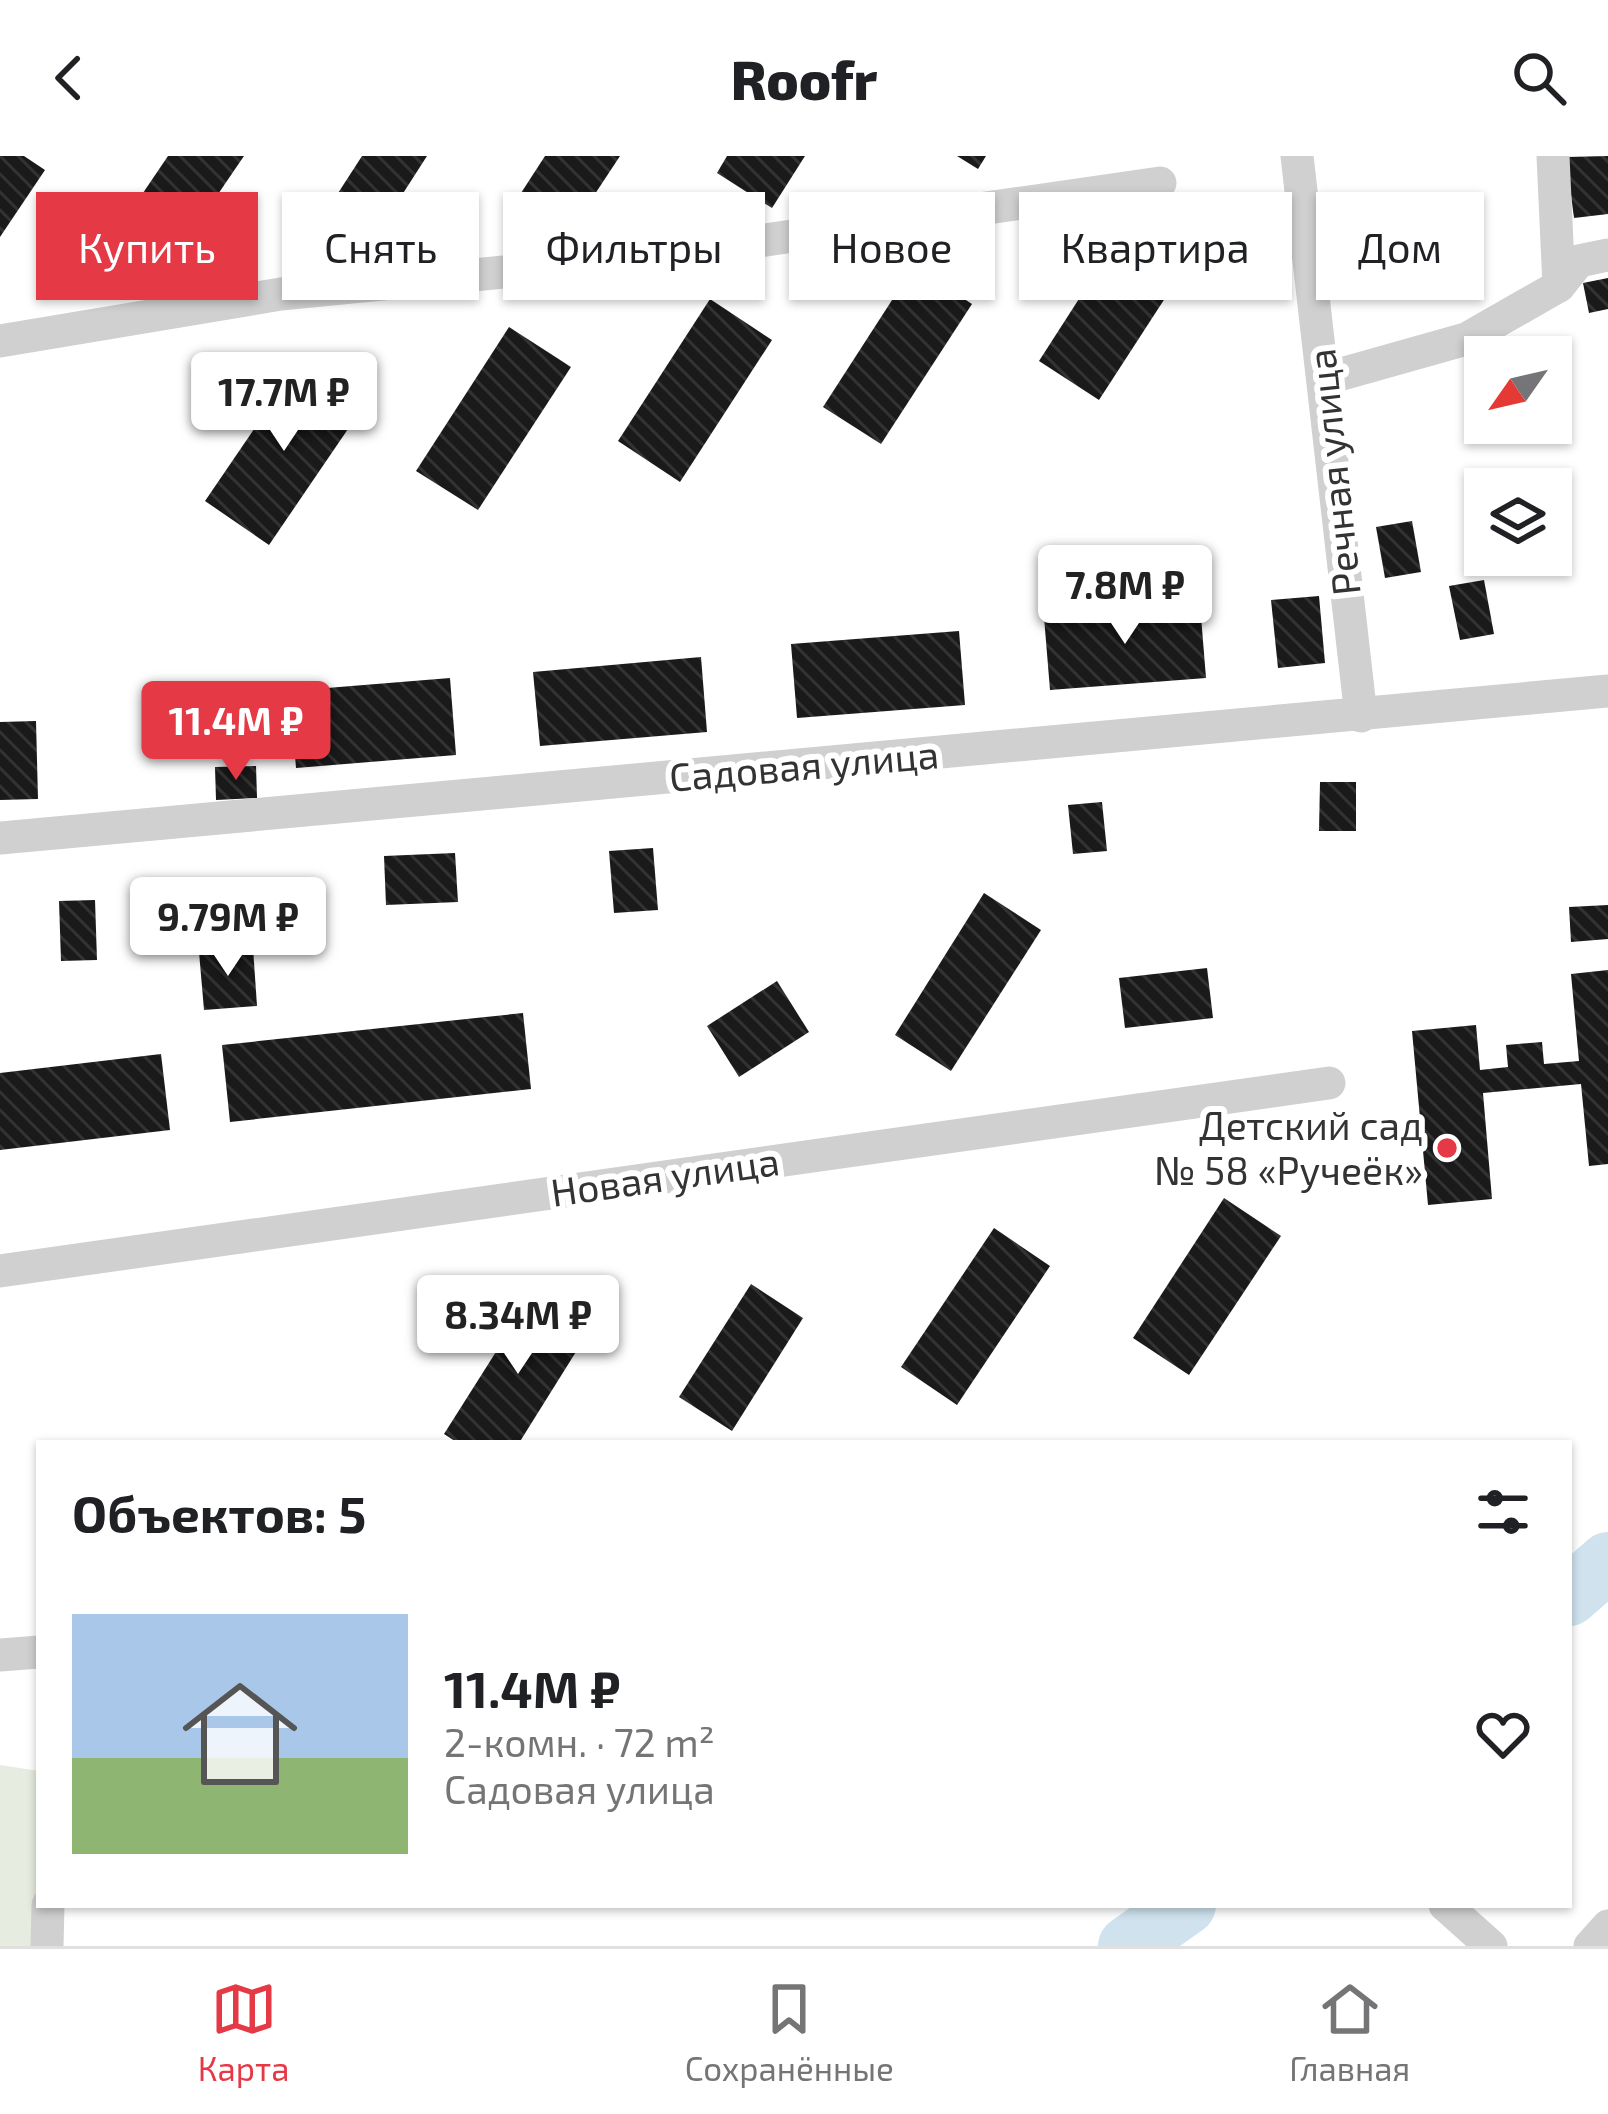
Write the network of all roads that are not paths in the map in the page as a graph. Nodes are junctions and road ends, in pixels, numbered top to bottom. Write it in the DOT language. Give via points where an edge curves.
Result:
graph roads {
  1 [pos="1297,156"];
  2 [pos="1553,156"];
  3 [pos="1160,183"];
  4 [pos="1608,256"];
  5 [pos="1559,286"];
  6 [pos="0,341"];
  7 [pos="1324,379"];
  8 [pos="1608,691"];
  9 [pos="1361,716"];
  10 [pos="0,838"];
  11 [pos="1329,1083"];
  12 [pos="0,1271"];
  13 [pos="36,1652"];
  14 [pos="0,1655"];
  15 [pos="48,1908"];
  16 [pos="1448,1908"];
  17 [pos="1608,1926"];
  18 [pos="47,1946"];
  19 [pos="1491,1946"];
  20 [pos="1591,1946"];
  1 -- 7 [label="street, Речная улица"];
  2 -- 5 [label="street"];
  3 -- 6 [label="street" via="634,259 281,294"];
  4 -- 5 [label="street" via="1579,261"];
  5 -- 7 [label="street" via="1466,340"];
  7 -- 9 [label="street, Речная улица"];
  8 -- 9 [label="street, Садовая улица"];
  9 -- 10 [label="street, Садовая улица"];
  11 -- 12 [label="street, Новая улица"];
  13 -- 14 [label="street"];
  15 -- 18 [label="street"];
  16 -- 19 [label="street"];
  17 -- 20 [label="street"];
}
